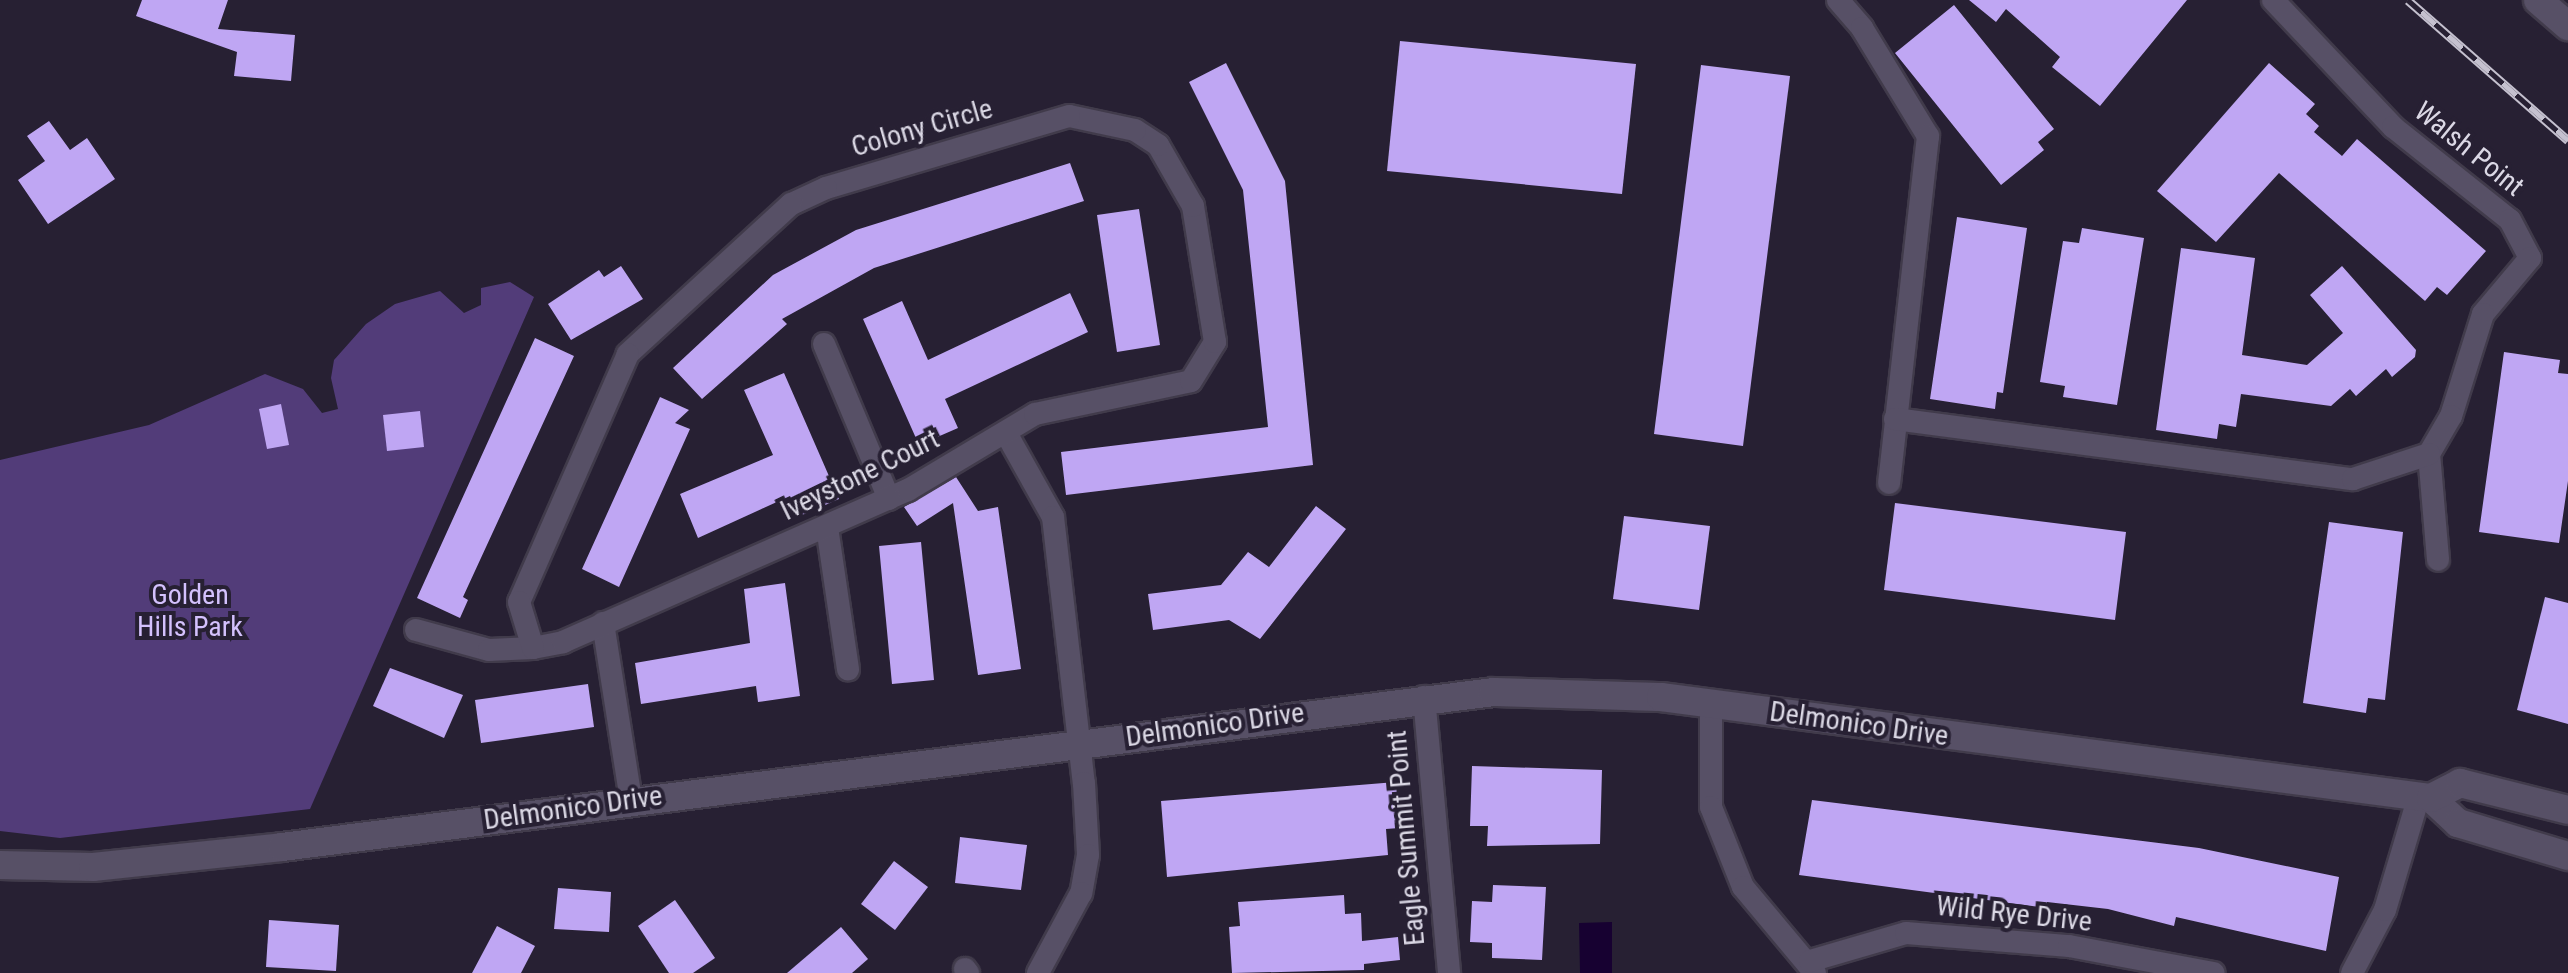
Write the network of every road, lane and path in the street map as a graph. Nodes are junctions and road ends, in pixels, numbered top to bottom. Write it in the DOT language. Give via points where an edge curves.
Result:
graph roads {
  1 [pos="1838,0"];
  2 [pos="2273,0"];
  3 [pos="2538,0"];
  4 [pos="2568,26"];
  5 [pos="824,344"];
  6 [pos="1895,419"];
  7 [pos="1006,433"];
  8 [pos="2429,454"];
  9 [pos="1889,483"];
  10 [pos="889,499"];
  11 [pos="827,527"];
  12 [pos="2438,560"];
  13 [pos="603,623"];
  14 [pos="416,630"];
  15 [pos="533,648"];
  16 [pos="848,669"];
  17 [pos="1424,697"];
  18 [pos="1711,704"];
  19 [pos="1080,743"];
  20 [pos="2425,797"];
  21 [pos="631,800"];
  22 [pos="2568,810"];
  23 [pos="2568,856"];
  24 [pos="0,865"];
  25 [pos="1812,967"];
  26 [pos="1038,973"];
  27 [pos="1449,973"];
  28 [pos="2213,973"];
  29 [pos="2352,973"];
  1 -- 6 [label="street" via="1928,136"];
  2 -- 8 [label="street, Walsh Point" via="2393,127 2510,220 2530,258 2483,314 2451,416"];
  3 -- 4 [label="street"];
  5 -- 10 [label="street"];
  6 -- 8 [label="street" via="2353,479"];
  6 -- 9 [label="street"];
  7 -- 10 [label="street, Iveystone Court"];
  7 -- 15 [label="street, Colony Circle" via="1050,410 1168,390 1191,381 1208,363 1215,342 1193,206 1158,145 1135,130 1069,116 791,204 628,354 519,602"];
  7 -- 19 [label="street" via="1053,517"];
  8 -- 12 [label="street"];
  10 -- 11 [label="street, Iveystone Court"];
  11 -- 13 [label="street, Iveystone Court"];
  11 -- 16 [label="street"];
  13 -- 15 [label="street, Iveystone Court"];
  13 -- 21 [label="street"];
  14 -- 15 [label="street" via="461,646"];
  17 -- 18 [label="street, Delmonico Drive" via="1575,690"];
  17 -- 19 [label="street, Delmonico Drive"];
  17 -- 27 [label="street, Eagle Summit Point"];
  18 -- 20 [label="street, Delmonico Drive"];
  18 -- 25 [label="street" via="1711,807 1743,887"];
  19 -- 21 [label="street, Delmonico Drive"];
  19 -- 26 [label="street" via="1088,855 1081,893"];
  20 -- 22 [label="street, Delmonico Drive" via="2460,783"];
  20 -- 23 [label="street" via="2458,823"];
  20 -- 29 [label="street" via="2385,910"];
  21 -- 24 [label="street, Delmonico Drive" via="109,866"];
  25 -- 28 [label="street, Wild Rye Drive" via="1906,933 2069,946"];
}
